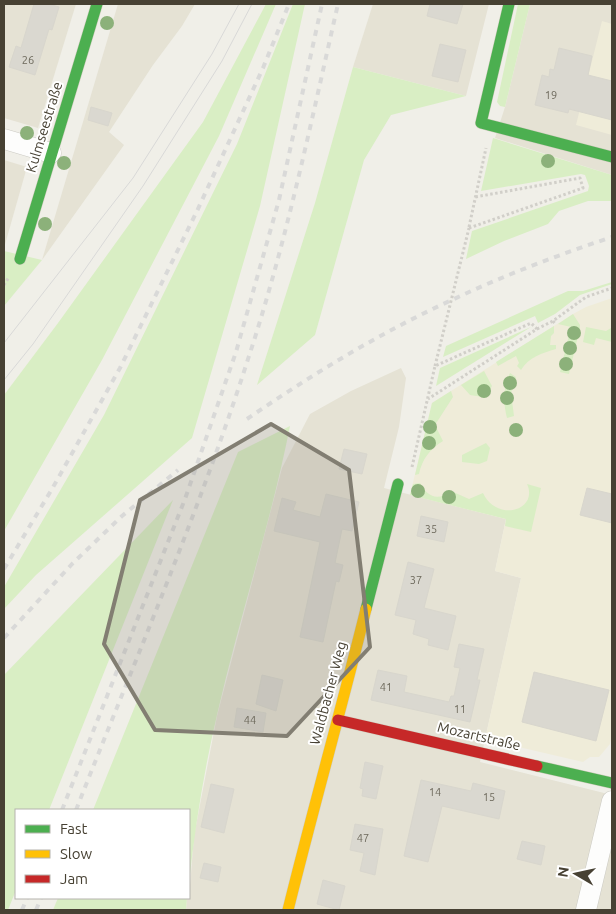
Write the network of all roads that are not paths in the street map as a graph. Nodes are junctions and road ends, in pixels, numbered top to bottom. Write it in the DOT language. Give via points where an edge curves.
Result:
graph roads {
  1 [pos="97,4"];
  2 [pos="509,4"];
  3 [pos="4,139"];
  4 [pos="51,153"];
  5 [pos="612,157"];
  6 [pos="20,259"];
  7 [pos="398,484"];
  8 [pos="338,720"];
  9 [pos="612,783"];
  10 [pos="612,801"];
  11 [pos="288,910"];
  12 [pos="586,910"];
  1 -- 4 [label="street, Kulmseestraße"];
  2 -- 5 [label="street" via="481,123"];
  3 -- 4 [label="street"];
  4 -- 6 [label="street, Kulmseestraße"];
  7 -- 8 [label="street, Waldbacher Weg"];
  8 -- 9 [label="street, Mozartstraße"];
  8 -- 11 [label="street, Waldbacher Weg"];
  10 -- 12 [label="street"];
}
